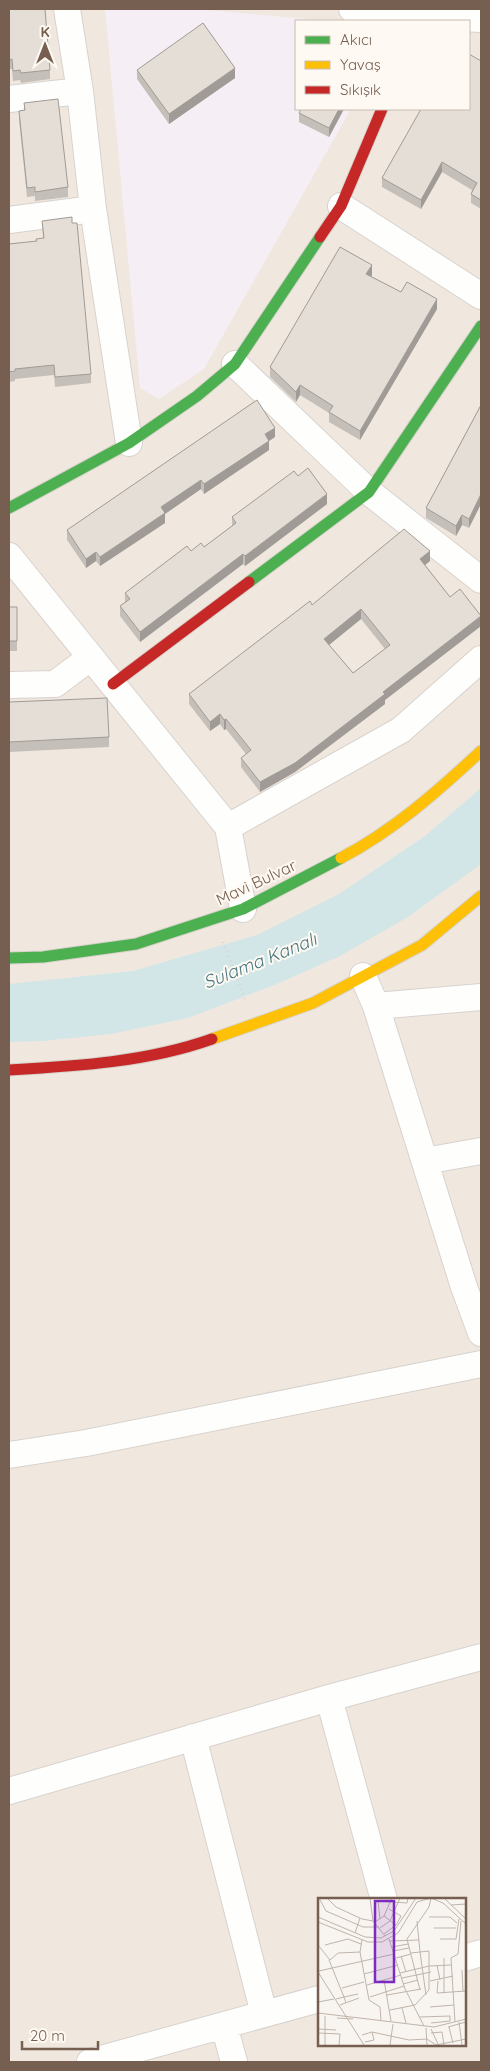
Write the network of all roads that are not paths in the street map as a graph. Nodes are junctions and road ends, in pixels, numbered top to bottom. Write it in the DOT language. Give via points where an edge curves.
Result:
graph roads {
  1 [pos="67,9"];
  2 [pos="352,9"];
  3 [pos="421,15"];
  4 [pos="481,19"];
  5 [pos="80,91"];
  6 [pos="9,99"];
  7 [pos="382,110"];
  8 [pos="341,206"];
  9 [pos="93,210"];
  10 [pos="9,220"];
  11 [pos="481,296"];
  12 [pos="481,326"];
  13 [pos="235,364"];
  14 [pos="129,443"];
  15 [pos="369,492"];
  16 [pos="9,508"];
  17 [pos="9,556"];
  18 [pos="481,580"];
  19 [pos="91,657"];
  20 [pos="481,659"];
  21 [pos="113,684"];
  22 [pos="9,685"];
  23 [pos="481,752"];
  24 [pos="228,827"];
  25 [pos="481,896"];
  26 [pos="243,909"];
  27 [pos="9,958"];
  28 [pos="363,976"];
  29 [pos="481,996"];
  30 [pos="376,1006"];
  31 [pos="9,1070"];
  32 [pos="481,1151"];
  33 [pos="425,1161"];
  34 [pos="473,1284"];
  35 [pos="481,1333"];
  36 [pos="481,1364"];
  37 [pos="9,1456"];
  38 [pos="481,1657"];
  39 [pos="329,1698"];
  40 [pos="193,1737"];
  41 [pos="9,1791"];
  42 [pos="383,1898"];
  43 [pos="481,1953"];
  44 [pos="465,1958"];
  45 [pos="318,1999"];
  46 [pos="264,2014"];
  47 [pos="224,2025"];
  48 [pos="90,2062"];
  49 [pos="234,2062"];
  1 -- 5 [label="street"];
  2 -- 3 [label="street"];
  3 -- 4 [label="street"];
  5 -- 6 [label="street"];
  5 -- 9 [label="street"];
  7 -- 8 [label="street"];
  8 -- 11 [label="street"];
  8 -- 13 [label="street"];
  9 -- 10 [label="street"];
  9 -- 14 [label="street"];
  12 -- 15 [label="street"];
  13 -- 14 [label="street" via="197,396"];
  13 -- 15 [label="street"];
  14 -- 16 [label="street"];
  15 -- 18 [label="street"];
  15 -- 21 [label="street"];
  17 -- 19 [label="street"];
  19 -- 21 [label="street"];
  19 -- 22 [label="street" via="55,684"];
  20 -- 24 [label="street" via="401,730"];
  21 -- 24 [label="street"];
  23 -- 26 [label="street, Mavi Bulvar" via="432,796 365,846"];
  24 -- 26 [label="street"];
  25 -- 28 [label="street" via="422,945"];
  26 -- 27 [label="street, Mavi Bulvar" via="136,944 43,957"];
  28 -- 30 [label="street"];
  28 -- 31 [label="street" via="313,1003 181,1050 93,1065"];
  29 -- 30 [label="street"];
  30 -- 33 [label="street"];
  32 -- 33 [label="street"];
  33 -- 34 [label="street"];
  34 -- 35 [label="street"];
  36 -- 37 [label="street"];
  38 -- 39 [label="street"];
  39 -- 40 [label="street"];
  39 -- 42 [label="street"];
  40 -- 41 [label="street"];
  40 -- 46 [label="street"];
  43 -- 44 [label="street"];
  45 -- 46 [label="street"];
  46 -- 47 [label="street"];
  47 -- 48 [label="street"];
  47 -- 49 [label="street"];
}
